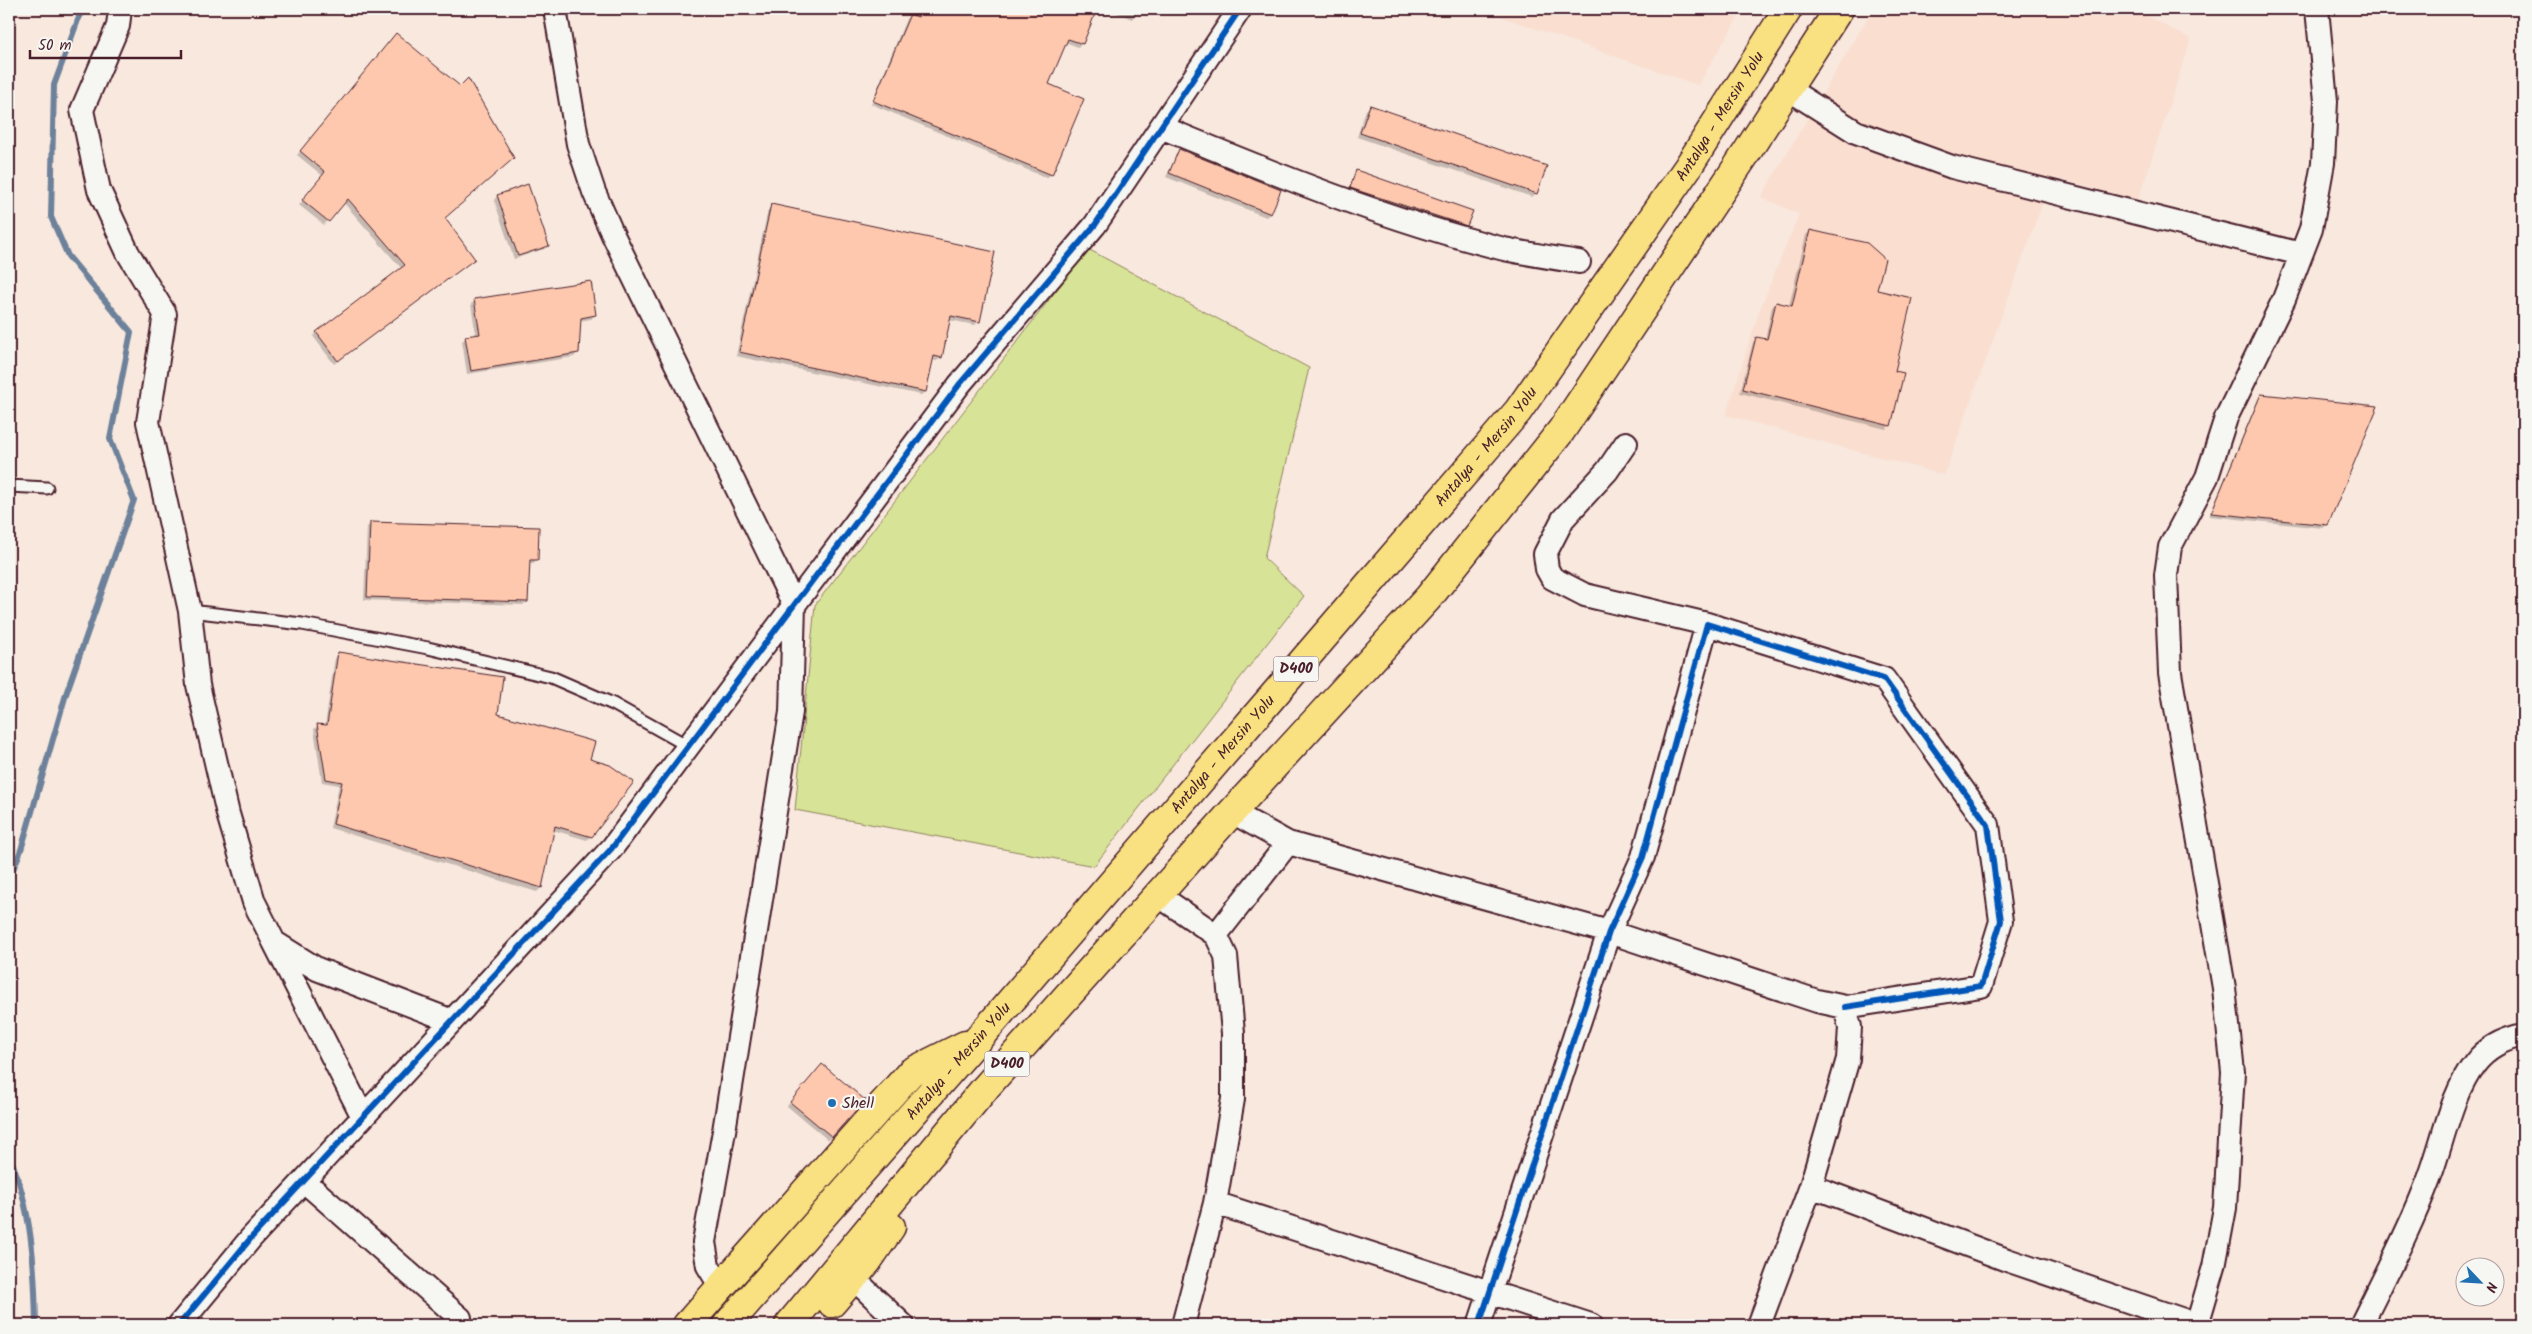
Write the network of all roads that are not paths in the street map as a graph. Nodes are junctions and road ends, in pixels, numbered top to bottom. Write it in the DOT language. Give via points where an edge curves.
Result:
graph roads {
  1 [pos="120,9"];
  2 [pos="555,9"];
  3 [pos="1240,9"];
  4 [pos="1788,9"];
  5 [pos="1839,9"];
  6 [pos="2317,9"];
  7 [pos="1788,89"];
  8 [pos="1161,127"];
  9 [pos="2301,254"];
  10 [pos="1579,262"];
  11 [pos="1626,442"];
  12 [pos="9,486"];
  13 [pos="47,488"];
  14 [pos="794,605"];
  15 [pos="190,611"];
  16 [pos="1707,624"];
  17 [pos="688,746"];
  18 [pos="1232,812"];
  19 [pos="1288,843"];
  20 [pos="1158,895"];
  21 [pos="1609,932"];
  22 [pos="1216,935"];
  23 [pos="274,942"];
  24 [pos="1845,1007"];
  25 [pos="452,1021"];
  26 [pos="2523,1035"];
  27 [pos="978,1039"];
  28 [pos="986,1087"];
  29 [pos="363,1117"];
  30 [pos="304,1181"];
  31 [pos="1811,1186"];
  32 [pos="1215,1203"];
  33 [pos="854,1278"];
  34 [pos="721,1287"];
  35 [pos="1489,1293"];
  36 [pos="179,1325"];
  37 [pos="454,1325"];
  38 [pos="687,1325"];
  39 [pos="727,1325"];
  40 [pos="798,1325"];
  41 [pos="903,1325"];
  42 [pos="1183,1325"];
  43 [pos="1479,1325"];
  44 [pos="1591,1325"];
  45 [pos="1759,1325"];
  46 [pos="2198,1325"];
  47 [pos="2361,1325"];
  1 -- 15 [label="street" via="118,26 82,110 99,190 128,253 165,314 148,422"];
  2 -- 14 [label="street" via="578,144 594,192 612,235"];
  3 -- 8 [label="street"];
  4 -- 27 [label="highway, Antalya - Mersin Yolu / D400" via="1688,167 1518,411"];
  5 -- 7 [label="highway, D400"];
  6 -- 9 [label="street" via="2326,101 2323,163 2311,229"];
  7 -- 9 [label="street" via="1856,132 1952,167"];
  7 -- 18 [label="highway, D400" via="1561,431 1429,597"];
  8 -- 10 [label="street" via="1246,162 1420,225 1505,249"];
  8 -- 14 [label="street" via="1095,224 959,384"];
  9 -- 46 [label="street" via="2284,299 2226,418 2207,477 2170,547 2166,575 2170,673 2222,979 2233,1072 2225,1208 2214,1267"];
  11 -- 16 [label="street" via="1606,471 1562,519 1544,554 1547,569 1552,578 1585,594"];
  12 -- 13 [label="lane"];
  14 -- 17 [label="street"];
  14 -- 34 [label="street" via="791,712 704,1242 708,1266"];
  15 -- 17 [label="lane" via="302,624 428,648 551,677 613,704"];
  15 -- 23 [label="street" via="198,686 228,814 254,902"];
  16 -- 21 [label="street" via="1643,857"];
  16 -- 24 [label="street" via="1884,679 1988,825 2001,921 1981,986"];
  17 -- 25 [label="street" via="612,848"];
  18 -- 19 [label="street"];
  18 -- 20 [label="highway, D400"];
  19 -- 21 [label="street"];
  19 -- 22 [label="street"];
  20 -- 22 [label="street"];
  20 -- 28 [label="highway, D400"];
  21 -- 24 [label="street" via="1817,1001"];
  21 -- 35 [label="street"];
  22 -- 32 [label="street" via="1226,956 1233,1062 1232,1099"];
  23 -- 25 [label="street" via="317,969"];
  23 -- 29 [label="street"];
  24 -- 31 [label="street" via="1850,1027 1848,1059"];
  25 -- 29 [label="street"];
  26 -- 47 [label="street" via="2486,1051 2468,1072 2430,1177"];
  27 -- 34 [label="highway" via="911,1072"];
  27 -- 39 [label="highway, Antalya - Mersin Yolu / D400"];
  28 -- 33 [label="highway"];
  28 -- 40 [label="highway, D400"];
  29 -- 30 [label="street"];
  30 -- 36 [label="street" via="251,1238"];
  30 -- 37 [label="street" via="460,1318"];
  31 -- 45 [label="street"];
  31 -- 46 [label="street" via="2007,1260"];
  32 -- 35 [label="street"];
  32 -- 42 [label="street"];
  33 -- 40 [label="highway"];
  33 -- 41 [label="street"];
  34 -- 38 [label="highway"];
  35 -- 43 [label="street"];
  35 -- 44 [label="street"];
}
